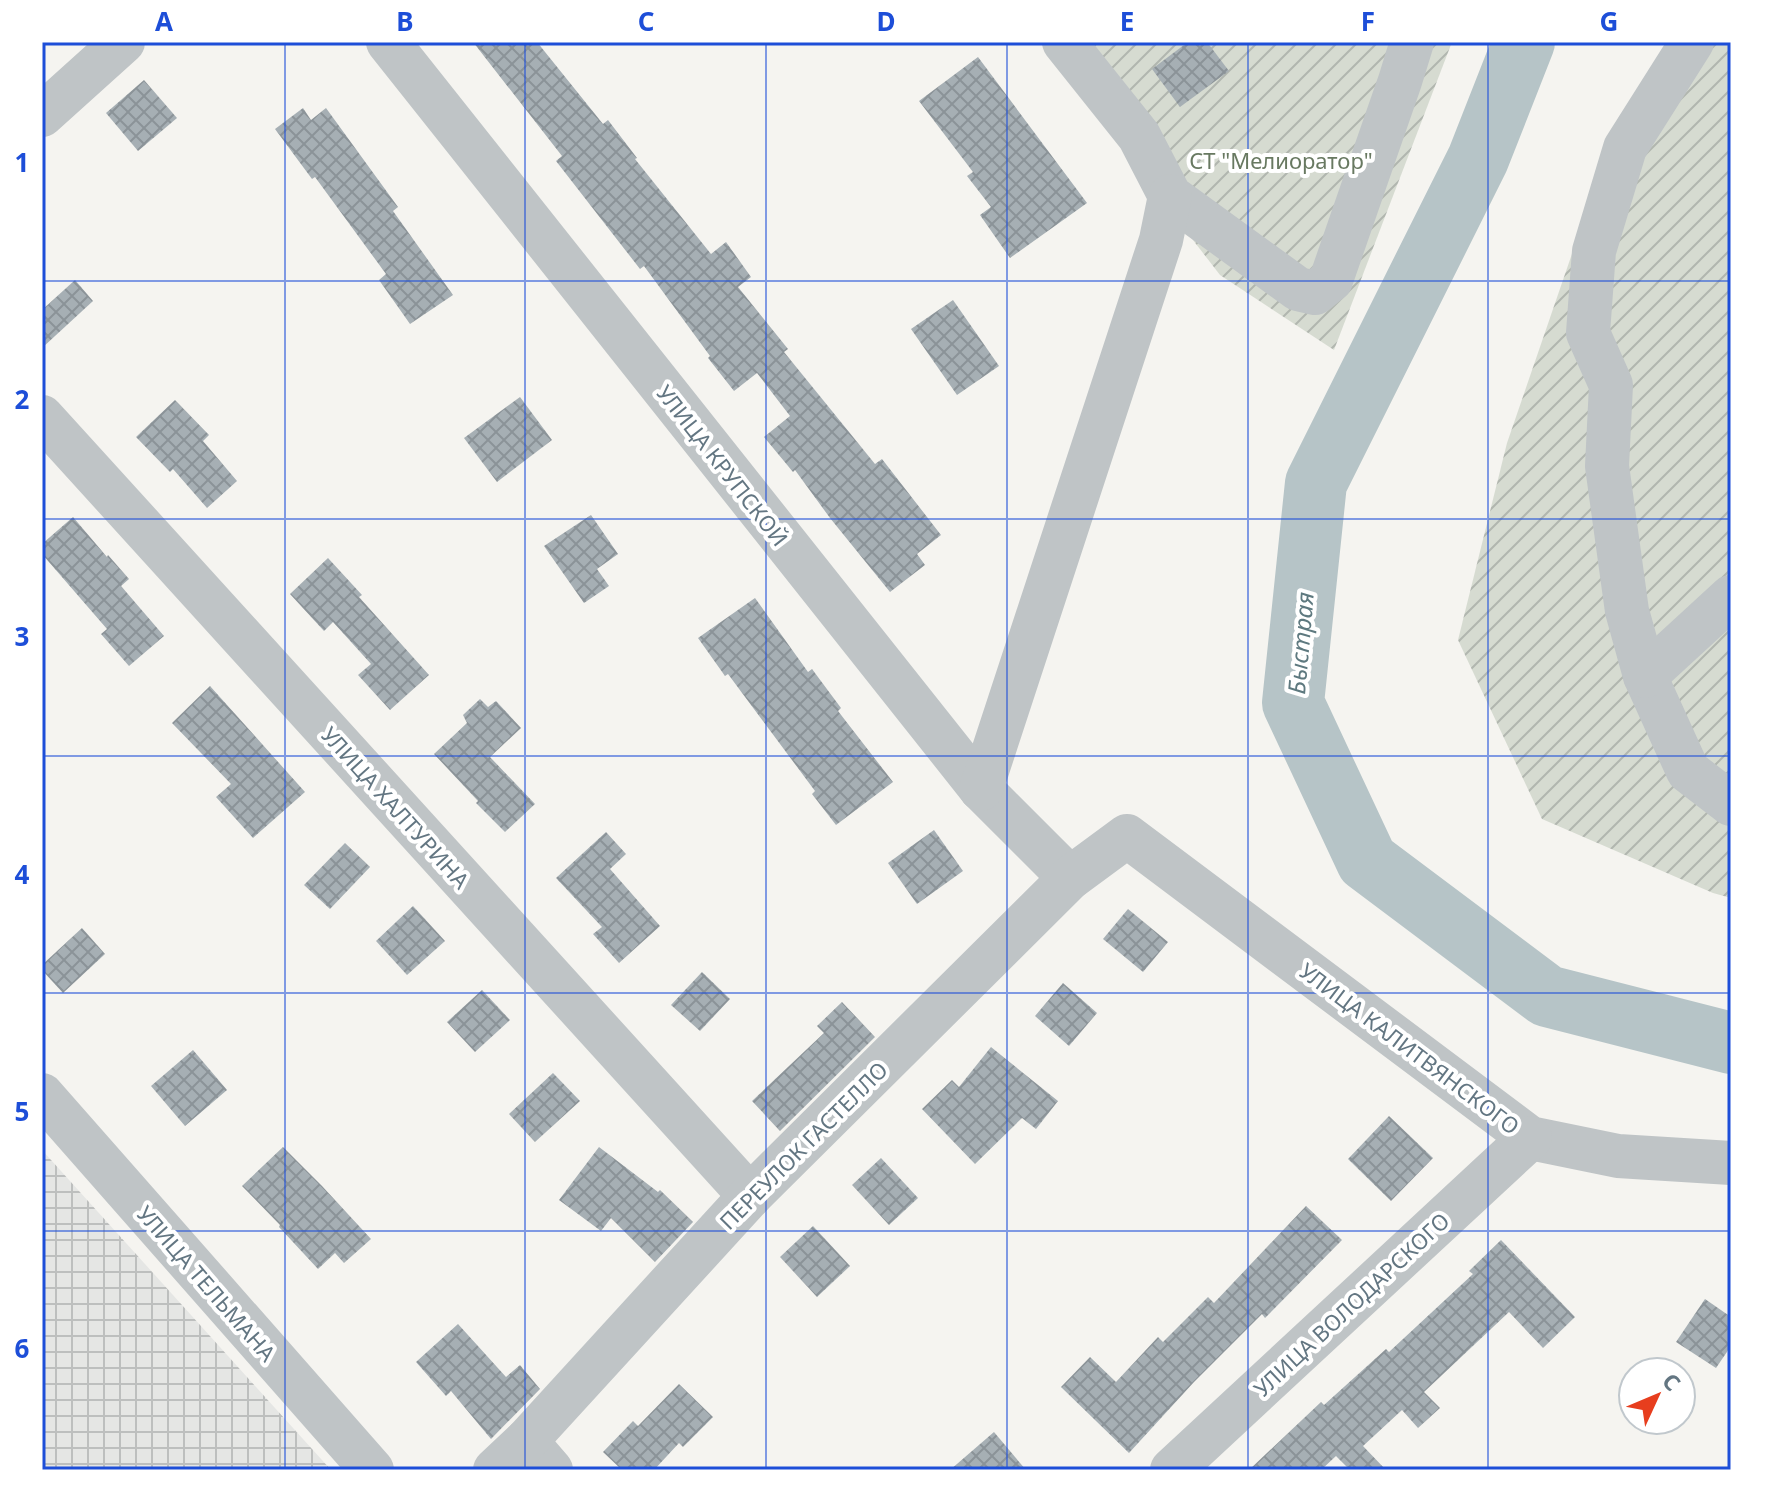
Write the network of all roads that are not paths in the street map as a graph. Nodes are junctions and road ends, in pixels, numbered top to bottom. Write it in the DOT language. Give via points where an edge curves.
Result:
graph roads {
  1 [pos="123,42"];
  2 [pos="388,42"];
  3 [pos="1064,42"];
  4 [pos="1412,42"];
  5 [pos="1692,42"];
  6 [pos="42,115"];
  7 [pos="1170,196"];
  8 [pos="42,417"];
  9 [pos="1731,597"];
  10 [pos="1645,676"];
  11 [pos="981,789"];
  12 [pos="1731,804"];
  13 [pos="1127,836"];
  14 [pos="1070,878"];
  15 [pos="42,1095"];
  16 [pos="1530,1138"];
  17 [pos="1731,1163"];
  18 [pos="750,1196"];
  19 [pos="524,1460"];
  20 [pos="372,1470"];
  21 [pos="1172,1470"];
  1 -- 6 [label="street"];
  2 -- 11 [label="street, УЛИЦА КРУПСКОЙ"];
  3 -- 7 [label="street" via="1139,136"];
  4 -- 7 [label="street" via="1331,280 1315,293 1298,289"];
  5 -- 10 [label="street" via="1625,148 1594,251 1588,333 1611,385 1607,466 1627,611"];
  7 -- 11 [label="street" via="1161,240"];
  8 -- 18 [label="street, УЛИЦА ХАЛТУРИНА"];
  9 -- 10 [label="street"];
  10 -- 12 [label="street" via="1688,771"];
  11 -- 14 [label="street, УЛИЦА КРУПСКОЙ"];
  13 -- 14 [label="street, ПЕРЕУЛОК ГАСТЕЛЛО"];
  13 -- 16 [label="street, УЛИЦА КАЛИТВЯНСКОГО"];
  14 -- 18 [label="street, ПЕРЕУЛОК ГАСТЕЛЛО"];
  15 -- 20 [label="street, УЛИЦА ТЕЛЬМАНА"];
  16 -- 17 [label="street, УЛИЦА КАЛИТВЯНСКОГО" via="1618,1156"];
  16 -- 21 [label="street, УЛИЦА ВОЛОДАРСКОГО"];
  18 -- 19 [label="street, ПЕРЕУЛОК ГАСТЕЛЛО"];
}
